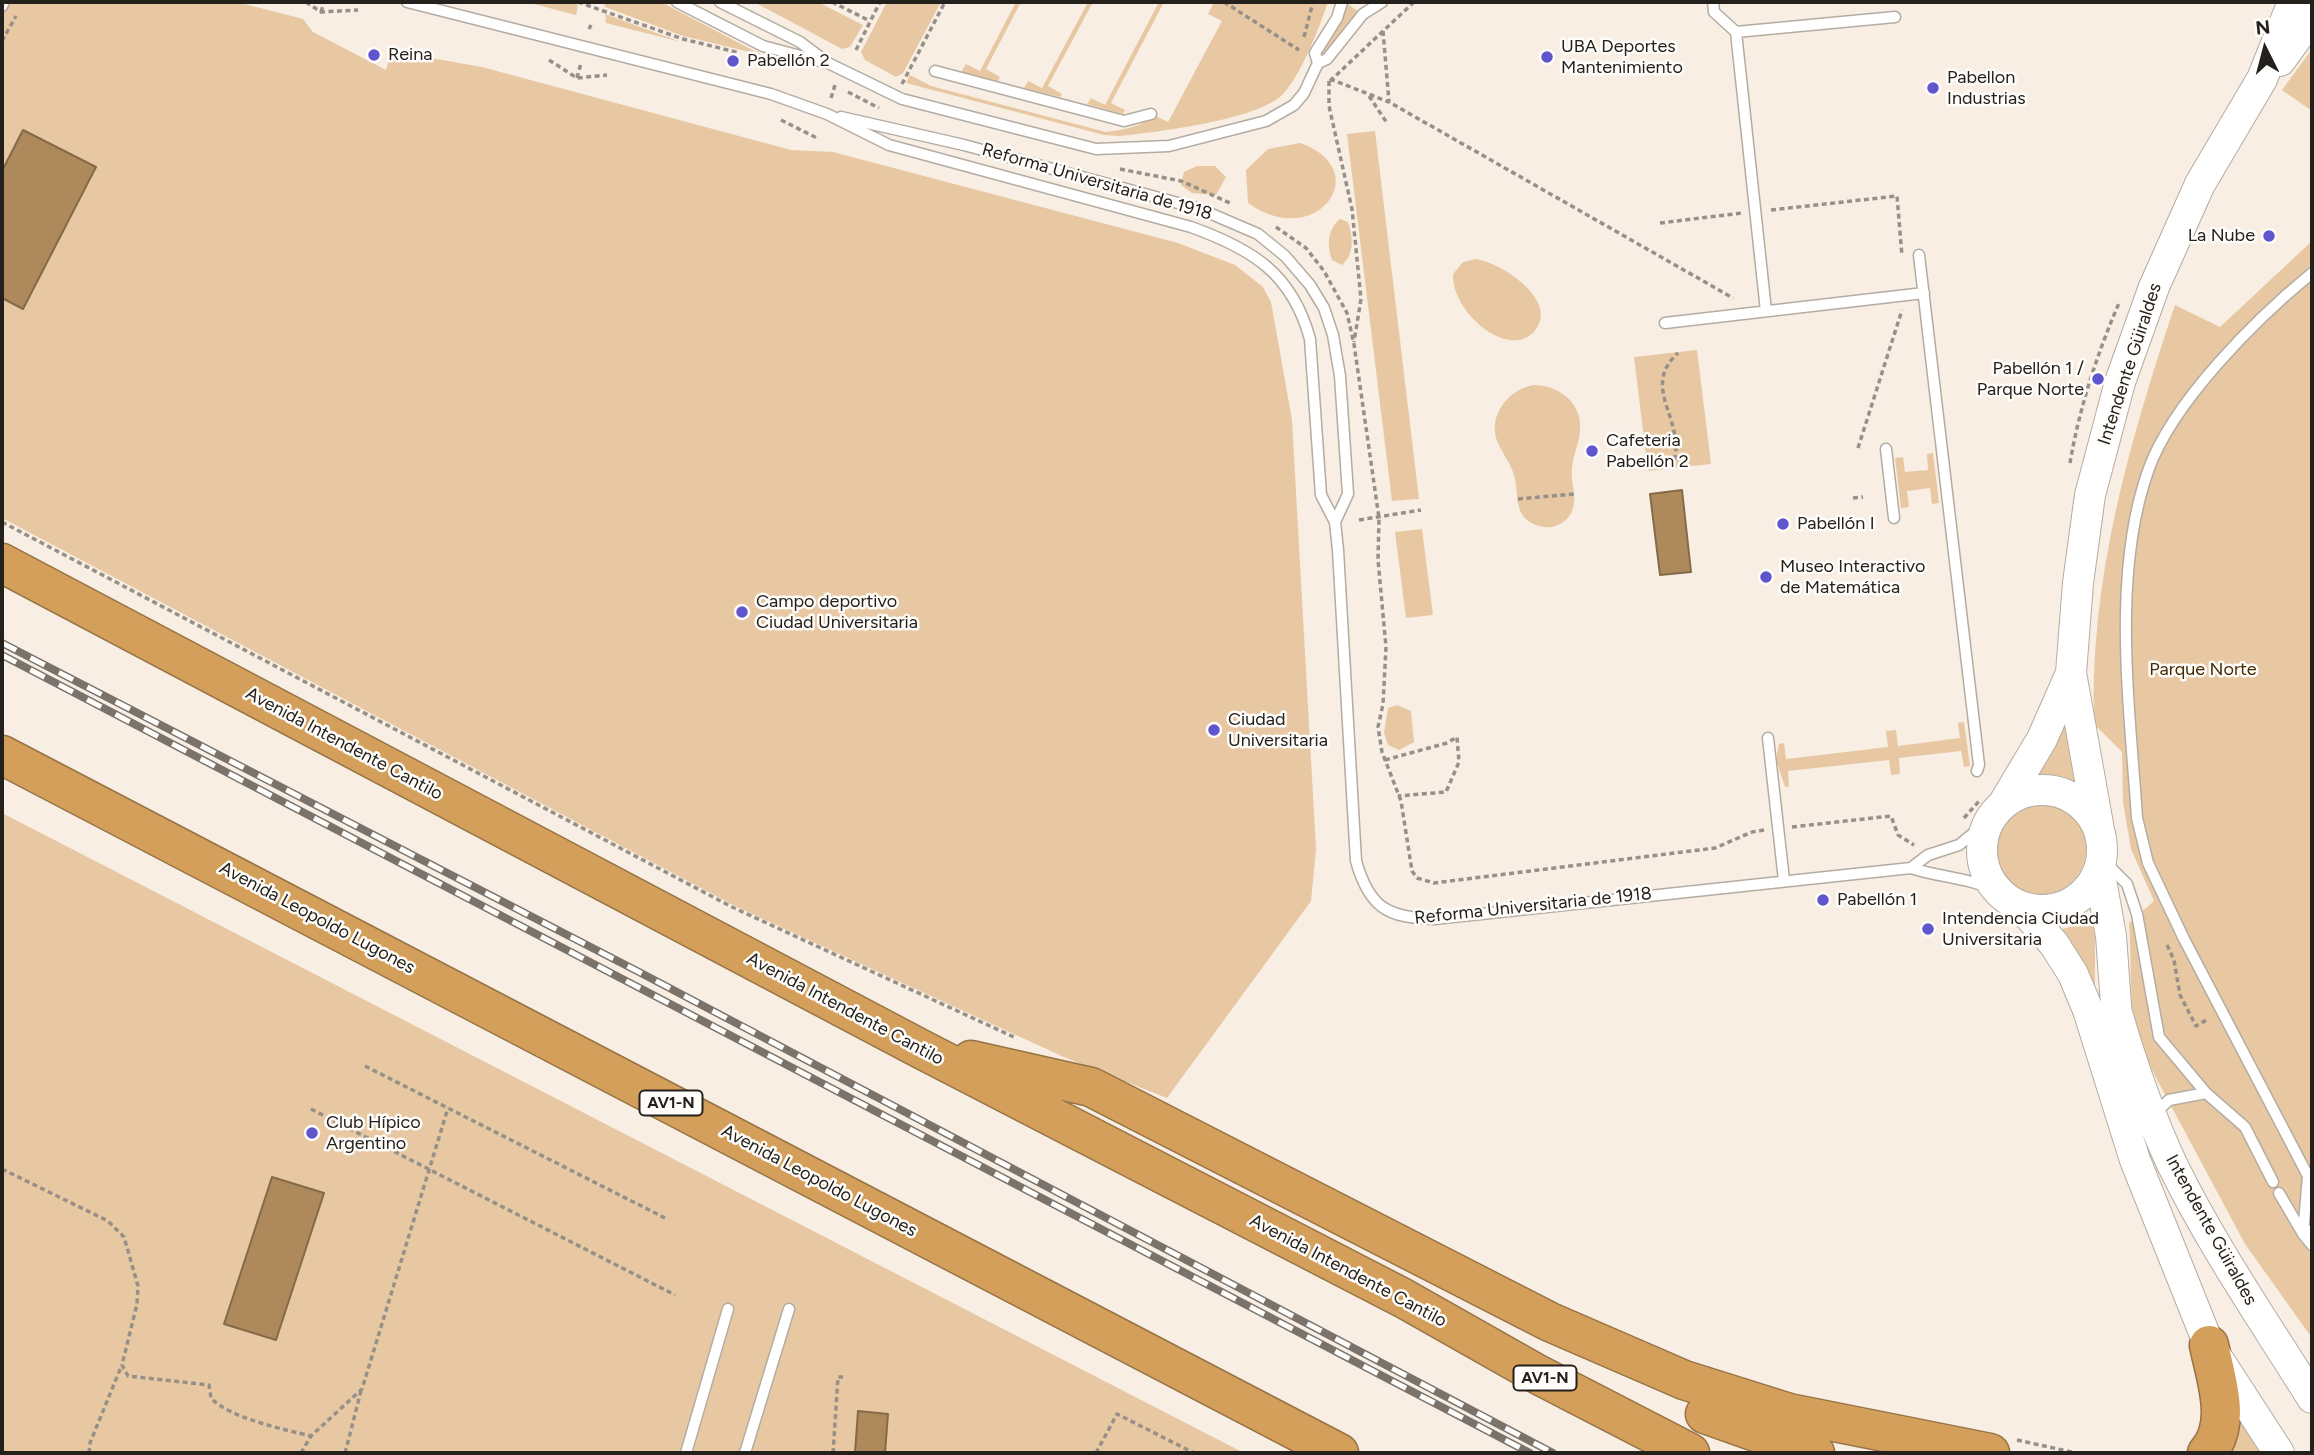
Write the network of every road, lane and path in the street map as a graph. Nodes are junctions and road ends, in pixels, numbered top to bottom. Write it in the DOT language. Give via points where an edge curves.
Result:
graph roads {
  1 [pos="306,2"];
  2 [pos="324,2"];
  3 [pos="407,2"];
  4 [pos="677,2"];
  5 [pos="720,2"];
  6 [pos="832,2"];
  7 [pos="880,2"];
  8 [pos="945,2"];
  9 [pos="1224,2"];
  10 [pos="1313,2"];
  11 [pos="1342,2"];
  12 [pos="1382,2"];
  13 [pos="1713,2"];
  14 [pos="2293,2"];
  15 [pos="358,10"];
  16 [pos="18,12"];
  17 [pos="321,12"];
  18 [pos="1895,17"];
  19 [pos="2312,17"];
  20 [pos="870,21"];
  21 [pos="1383,30"];
  22 [pos="1736,32"];
  23 [pos="2,41"];
  24 [pos="856,50"];
  25 [pos="549,60"];
  26 [pos="581,63"];
  27 [pos="828,63"];
  28 [pos="1318,63"];
  29 [pos="935,71"];
  30 [pos="607,75"];
  31 [pos="906,76"];
  32 [pos="577,78"];
  33 [pos="2262,79"];
  34 [pos="837,80"];
  35 [pos="1329,81"];
  36 [pos="1369,96"];
  37 [pos="831,99"];
  38 [pos="1389,102"];
  39 [pos="827,114"];
  40 [pos="1151,114"];
  41 [pos="781,120"];
  42 [pos="1387,123"];
  43 [pos="819,139"];
  44 [pos="1765,211"];
  45 [pos="1746,213"];
  46 [pos="1660,223"];
  47 [pos="1919,255"];
  48 [pos="1902,260"];
  49 [pos="2312,273"];
  50 [pos="1924,293"];
  51 [pos="1740,302"];
  52 [pos="1904,305"];
  53 [pos="1766,311"];
  54 [pos="1665,323"];
  55 [pos="1678,353"];
  56 [pos="1857,448"];
  57 [pos="1886,449"];
  58 [pos="1672,468"];
  59 [pos="1574,494"];
  60 [pos="1863,497"];
  61 [pos="1853,498"];
  62 [pos="1518,499"];
  63 [pos="1421,510"];
  64 [pos="1379,518"];
  65 [pos="1894,518"];
  66 [pos="1359,520"];
  67 [pos="2,522"];
  68 [pos="1335,522"];
  69 [pos="2,563"];
  70 [pos="2071,673"];
  71 [pos="1768,738"];
  72 [pos="2,755"];
  73 [pos="1385,760"];
  74 [pos="1977,771"];
  75 [pos="1398,796"];
  76 [pos="1997,811"];
  77 [pos="1778,829"];
  78 [pos="2099,830"];
  79 [pos="1926,846"];
  80 [pos="2101,864"];
  81 [pos="1911,867"];
  82 [pos="1784,880"];
  83 [pos="2010,900"];
  84 [pos="2164,938"];
  85 [pos="2222,1010"];
  86 [pos="2117,1013"];
  87 [pos="1026,1043"];
  88 [pos="919,1048"];
  89 [pos="365,1066"];
  90 [pos="2206,1093"];
  91 [pos="448,1108"];
  92 [pos="312,1109"];
  93 [pos="2120,1111"];
  94 [pos="2152,1116"];
  95 [pos="429,1169"];
  96 [pos="2,1170"];
  97 [pos="2273,1182"];
  98 [pos="2279,1193"];
  99 [pos="665,1218"];
  100 [pos="2308,1232"];
  101 [pos="2312,1245"];
  102 [pos="675,1295"];
  103 [pos="1403,1298"];
  104 [pos="728,1309"];
  105 [pos="789,1309"];
  106 [pos="2209,1345"];
  107 [pos="122,1365"];
  108 [pos="843,1377"];
  109 [pos="362,1389"];
  110 [pos="2312,1398"];
  111 [pos="312,1436"];
  112 [pos="2001,1446"];
  113 [pos="89,1453"];
  114 [pos="301,1453"];
  115 [pos="345,1453"];
  116 [pos="686,1453"];
  117 [pos="745,1453"];
  118 [pos="833,1453"];
  119 [pos="1096,1453"];
  120 [pos="1194,1453"];
  121 [pos="1339,1453"];
  122 [pos="1690,1453"];
  123 [pos="1815,1453"];
  124 [pos="2076,1453"];
  125 [pos="2207,1453"];
  126 [pos="2279,1453"];
  1 -- 17 [label="path"];
  2 -- 17 [label="path"];
  3 -- 39 [label="lane, Reforma Universitaria de 1918" via="771,94"];
  4 -- 27 [label="lane" via="762,46"];
  5 -- 27 [label="lane" via="800,42"];
  6 -- 20 [label="path"];
  7 -- 20 [label="path"];
  8 -- 31 [label="path"];
  9 -- 10 [label="path" via="1298,48 1311,20"];
  11 -- 28 [label="lane" via="1315,53"];
  12 -- 28 [label="lane" via="1363,14 1327,60"];
  13 -- 22 [label="lane" via="1714,12"];
  14 -- 33 [label="main road, Intendente Güiraldes"];
  15 -- 17 [label="path"];
  16 -- 23 [label="path"];
  18 -- 22 [label="lane"];
  19 -- 33 [label="main road, Intendente Güiraldes"];
  20 -- 24 [label="path"];
  21 -- 38 [label="path"];
  22 -- 53 [label="lane"];
  25 -- 32 [label="path"];
  26 -- 32 [label="path"];
  27 -- 28 [label="lane" via="902,99 1096,149 1136,150 1207,138 1283,114 1304,93"];
  28 -- 35 [label="path" via="1330,69"];
  29 -- 40 [label="lane" via="1124,121"];
  30 -- 32 [label="path"];
  33 -- 70 [label="main road, Intendente Güiraldes" via="2189,207 2120,382 2090,495"];
  34 -- 37 [label="path"];
  35 -- 36 [label="path"];
  35 -- 64 [label="path" via="1329,106 1352,209 1361,299 1354,344"];
  36 -- 38 [label="path"];
  36 -- 42 [label="path"];
  38 -- 51 [label="path"];
  39 -- 68 [label="lane, Reforma Universitaria de 1918" via="889,145 1191,227 1225,239 1270,268 1292,292 1310,339 1321,495"];
  39 -- 68 [label="lane, Reforma Universitaria de 1918" via="964,145 1200,209 1258,234 1310,285 1333,335 1348,494"];
  41 -- 43 [label="path"];
  44 -- 48 [label="path" via="1897,196"];
  45 -- 46 [label="path"];
  47 -- 50 [label="lane"];
  49 -- 85 [label="lane" via="2233,345 2165,437 2149,468 2132,543 2128,680 2141,842"];
  50 -- 53 [label="lane"];
  50 -- 74 [label="lane"];
  52 -- 56 [label="path"];
  53 -- 54 [label="lane"];
  55 -- 58 [label="path" via="1662,371 1661,388 1678,448"];
  57 -- 65 [label="lane"];
  59 -- 62 [label="path"];
  60 -- 61 [label="path"];
  63 -- 64 [label="path"];
  64 -- 66 [label="path"];
  64 -- 73 [label="path" via="1386,647 1378,727"];
  67 -- 87 [label="path" via="732,907"];
  68 -- 82 [label="lane, Reforma Universitaria de 1918" via="1356,861 1363,884 1376,902 1401,918 1434,919"];
  69 -- 88 [label="highway, Avenida Intendente Cantilo / AV1-N"];
  70 -- 76 [label="main road, Intendente Güiraldes" via="2042,739"];
  70 -- 78 [label="main road, Intendente Güiraldes"];
  71 -- 77 [label="lane"];
  72 -- 121 [label="highway, Avenida Leopoldo Lugones / AV1-N"];
  73 -- 75 [label="path"];
  73 -- 75 [label="path" via="1457,737 1459,762 1446,792"];
  75 -- 77 [label="path" via="1412,871 1434,883 1715,848 1752,832"];
  76 -- 78 [label="main road" via="2026,791 2049,789 2070,796 2088,810"];
  76 -- 81 [label="lane, Reforma Universitaria de 1918" via="1959,845 1928,855"];
  76 -- 83 [label="main road" via="1982,840 1981,859 1988,878"];
  77 -- 79 [label="path" via="1891,816 1898,835"];
  77 -- 82 [label="lane"];
  78 -- 80 [label="main road"];
  80 -- 83 [label="main road" via="2090,886 2076,900 2058,908 2039,910"];
  80 -- 86 [label="main road, Intendente Güiraldes"];
  80 -- 90 [label="lane" via="2127,884 2159,1037"];
  81 -- 82 [label="lane, Reforma Universitaria de 1918"];
  81 -- 83 [label="lane, Reforma Universitaria de 1918" via="1966,878"];
  83 -- 93 [label="main road, Intendente Güiraldes" via="2054,944 2073,974"];
  84 -- 85 [label="path" via="2174,960 2180,995 2196,1026"];
  85 -- 100 [label="lane" via="2308,1176"];
  86 -- 93 [label="main road, Intendente Güiraldes"];
  86 -- 94 [label="main road, Intendente Güiraldes"];
  88 -- 103 [label="highway, Avenida Intendente Cantilo / AV1-N"];
  88 -- 112 [label="highway" via="1091,1087 1550,1322 1684,1380 1788,1413"];
  89 -- 91 [label="path"];
  90 -- 94 [label="lane" via="2169,1100"];
  90 -- 97 [label="lane" via="2245,1127"];
  91 -- 95 [label="path"];
  91 -- 99 [label="path"];
  92 -- 95 [label="path"];
  93 -- 106 [label="main road, Intendente Güiraldes"];
  94 -- 110 [label="main road, Intendente Güiraldes" via="2205,1227"];
  95 -- 102 [label="path"];
  95 -- 109 [label="path"];
  96 -- 107 [label="path" via="108,1222 124,1237 138,1286"];
  98 -- 100 [label="lane"];
  100 -- 101 [label="lane"];
  103 -- 122 [label="highway, Avenida Intendente Cantilo / AV1-N"];
  103 -- 123 [label="highway" via="1520,1332 1658,1396"];
  104 -- 116 [label="lane"];
  105 -- 117 [label="lane"];
  106 -- 125 [label="highway" via="2221,1415 2218,1435"];
  106 -- 126 [label="main road, Intendente Güiraldes"];
  107 -- 111 [label="path" via="128,1376 138,1379 209,1385 211,1398 223,1407 276,1428"];
  107 -- 113 [label="path"];
  108 -- 118 [label="path" via="838,1377"];
  109 -- 111 [label="path"];
  109 -- 115 [label="path"];
  111 -- 114 [label="path"];
  112 -- 124 [label="path"];
  119 -- 120 [label="path" via="1117,1414"];
}
